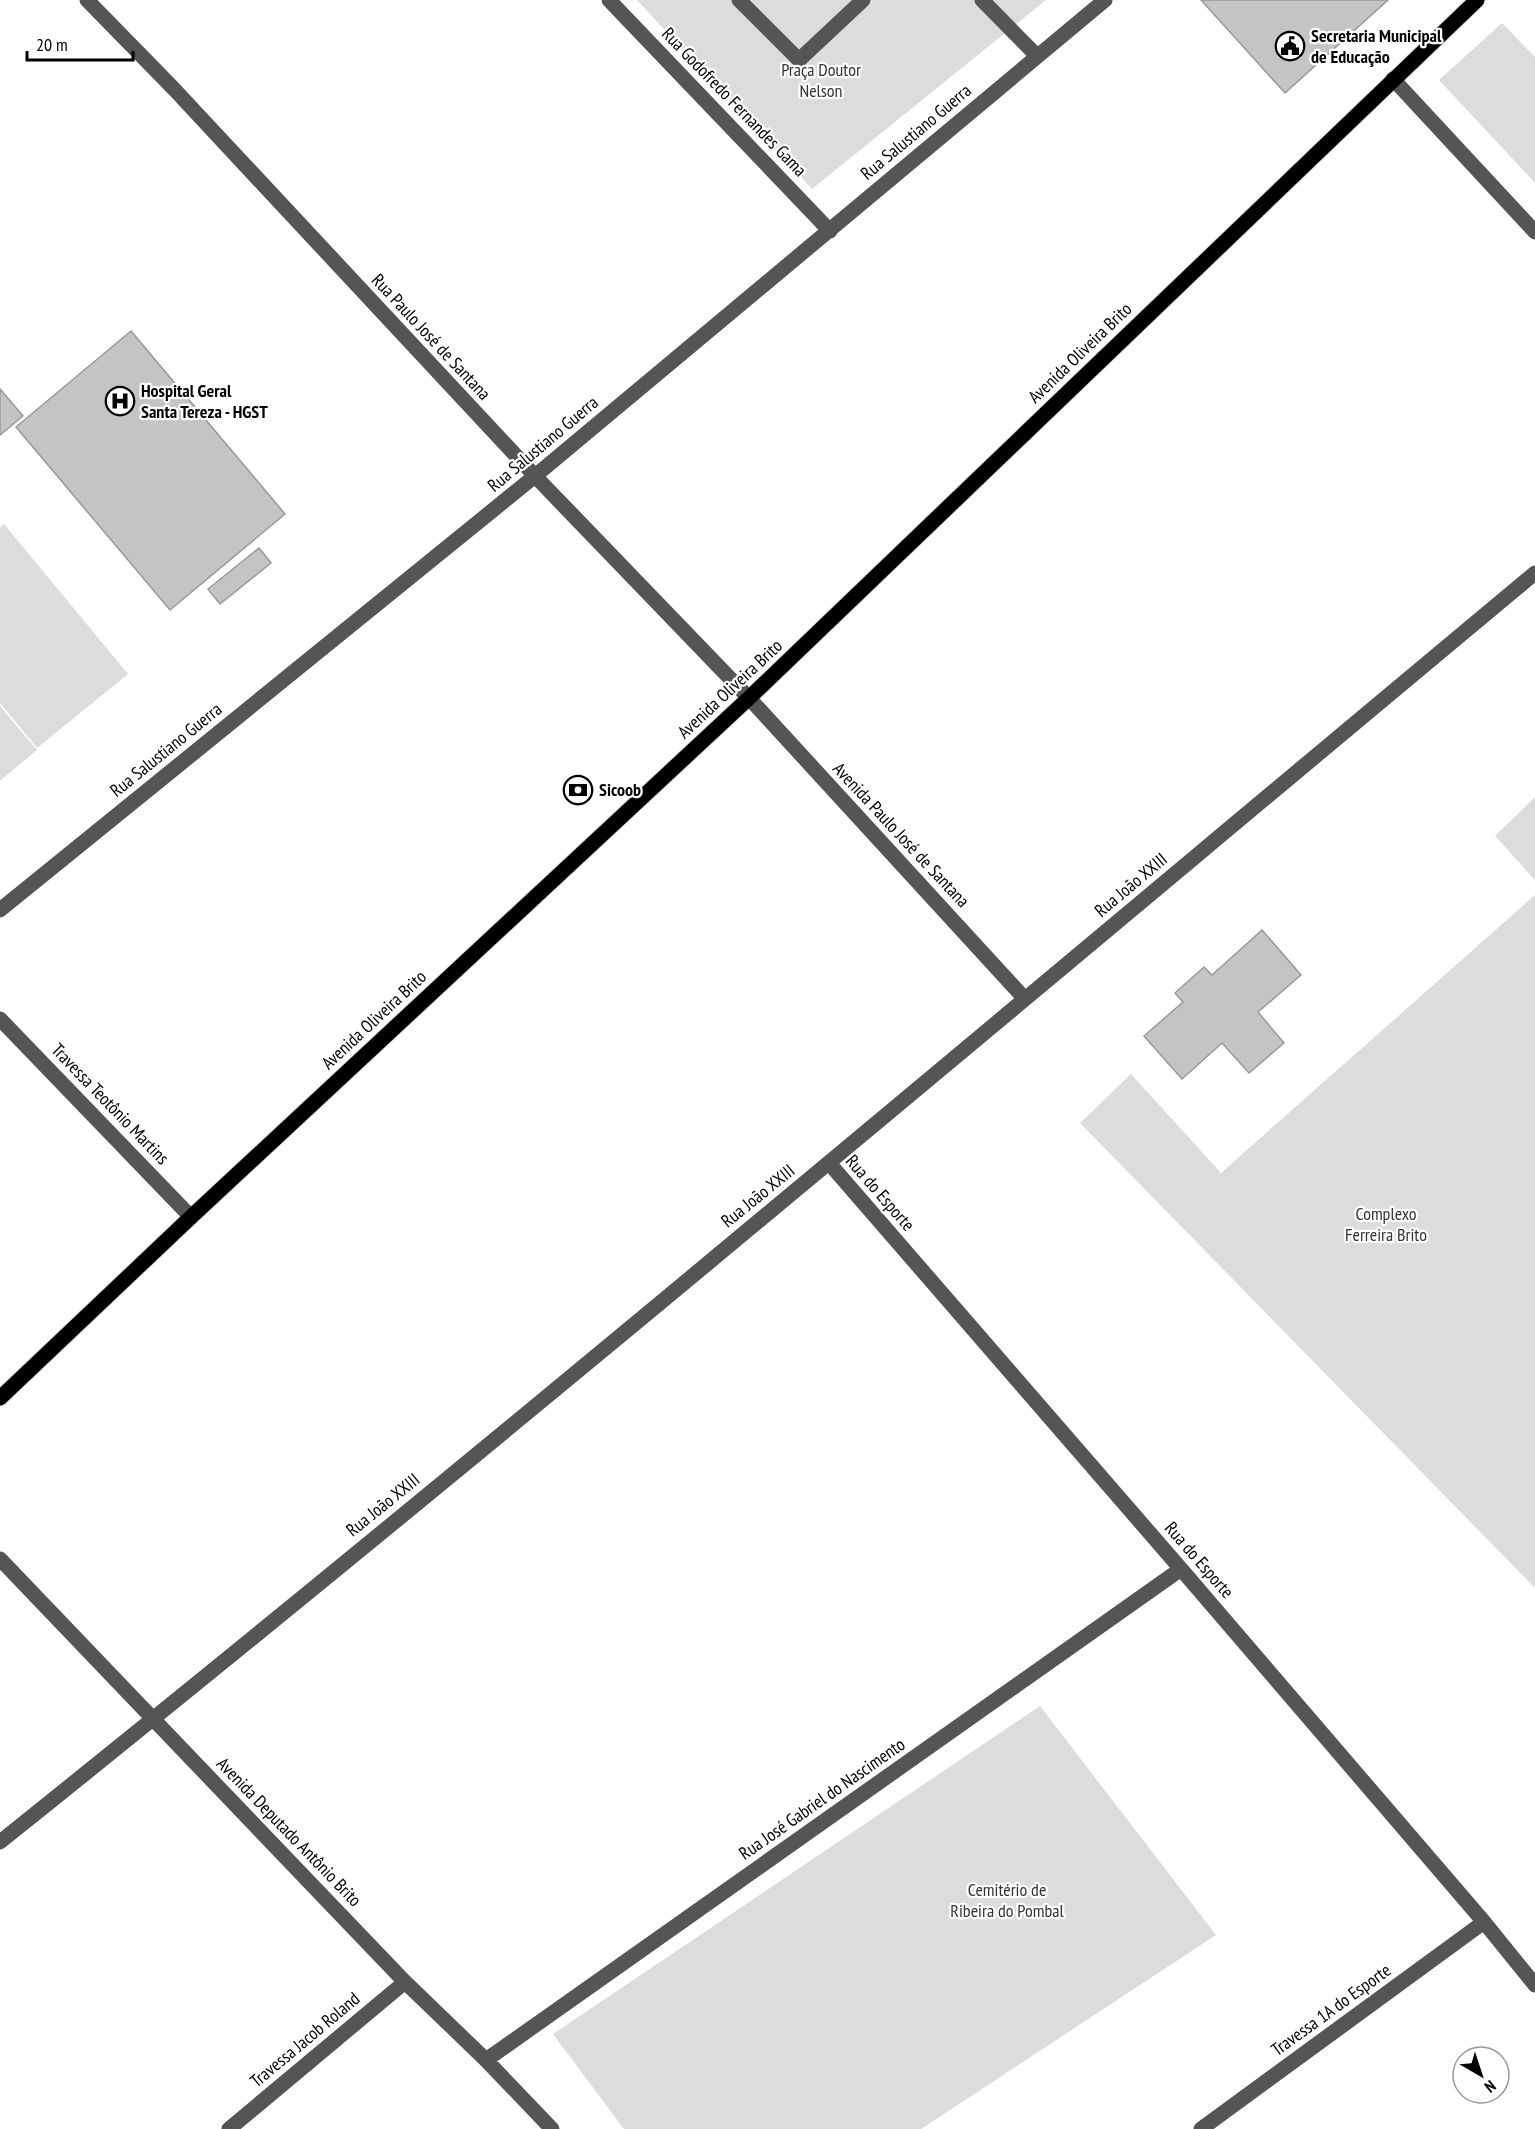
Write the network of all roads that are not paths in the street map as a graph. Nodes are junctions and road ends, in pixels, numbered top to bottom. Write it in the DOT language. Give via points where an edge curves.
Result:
graph roads {
  1 [pos="87,0"];
  2 [pos="609,0"];
  3 [pos="740,0"];
  4 [pos="863,0"];
  5 [pos="982,0"];
  6 [pos="1106,0"];
  7 [pos="1477,0"];
  8 [pos="1036,56"];
  9 [pos="1393,79"];
  10 [pos="830,231"];
  11 [pos="1535,232"];
  12 [pos="535,476"];
  13 [pos="1535,573"];
  14 [pos="749,699"];
  15 [pos="0,910"];
  16 [pos="1025,999"];
  17 [pos="0,1019"];
  18 [pos="829,1163"];
  19 [pos="191,1217"];
  20 [pos="0,1398"];
  21 [pos="0,1559"];
  22 [pos="1181,1569"];
  23 [pos="154,1719"];
  24 [pos="0,1842"];
  25 [pos="1484,1922"];
  26 [pos="405,1982"];
  27 [pos="1535,1986"];
  28 [pos="486,2060"];
  29 [pos="229,2129"];
  30 [pos="552,2129"];
  31 [pos="1201,2129"];
  1 -- 12 [label="street, Rua Paulo José de Santana"];
  2 -- 10 [label="street, Rua Godofredo Fernandes Gama"];
  3 -- 4 [label="street" via="799,60"];
  5 -- 8 [label="street"];
  6 -- 8 [label="street, Rua Salustiano Guerra"];
  7 -- 9 [label="main road, Avenida Oliveira Brito"];
  8 -- 10 [label="street, Rua Salustiano Guerra"];
  9 -- 11 [label="street"];
  9 -- 14 [label="main road, Avenida Oliveira Brito"];
  10 -- 12 [label="street, Rua Salustiano Guerra"];
  12 -- 14 [label="street, Rua Paulo José de Santana"];
  12 -- 15 [label="street, Rua Salustiano Guerra"];
  13 -- 16 [label="street, Rua João XXIII"];
  14 -- 16 [label="street, Avenida Paulo José de Santana"];
  14 -- 19 [label="main road, Avenida Oliveira Brito"];
  16 -- 18 [label="street, Rua João XXIII"];
  17 -- 19 [label="street, Travessa Teotônio Martins"];
  18 -- 22 [label="street, Rua do Esporte"];
  18 -- 23 [label="street, Rua João XXIII"];
  19 -- 20 [label="main road, Avenida Oliveira Brito"];
  21 -- 23 [label="street, Avenida Deputado Antônio Brito"];
  22 -- 25 [label="street, Rua do Esporte"];
  22 -- 28 [label="street, Rua José Gabriel do Nascimento"];
  23 -- 24 [label="street, Rua João XXIII"];
  23 -- 26 [label="street, Avenida Deputado Antônio Brito"];
  25 -- 27 [label="street, Rua do Esporte"];
  25 -- 31 [label="street, Travessa 1A do Esporte"];
  26 -- 28 [label="street, Avenida Deputado Antônio Brito"];
  26 -- 29 [label="street, Travessa Jacob Roland"];
  28 -- 30 [label="street, Avenida Deputado Antônio Brito"];
}
